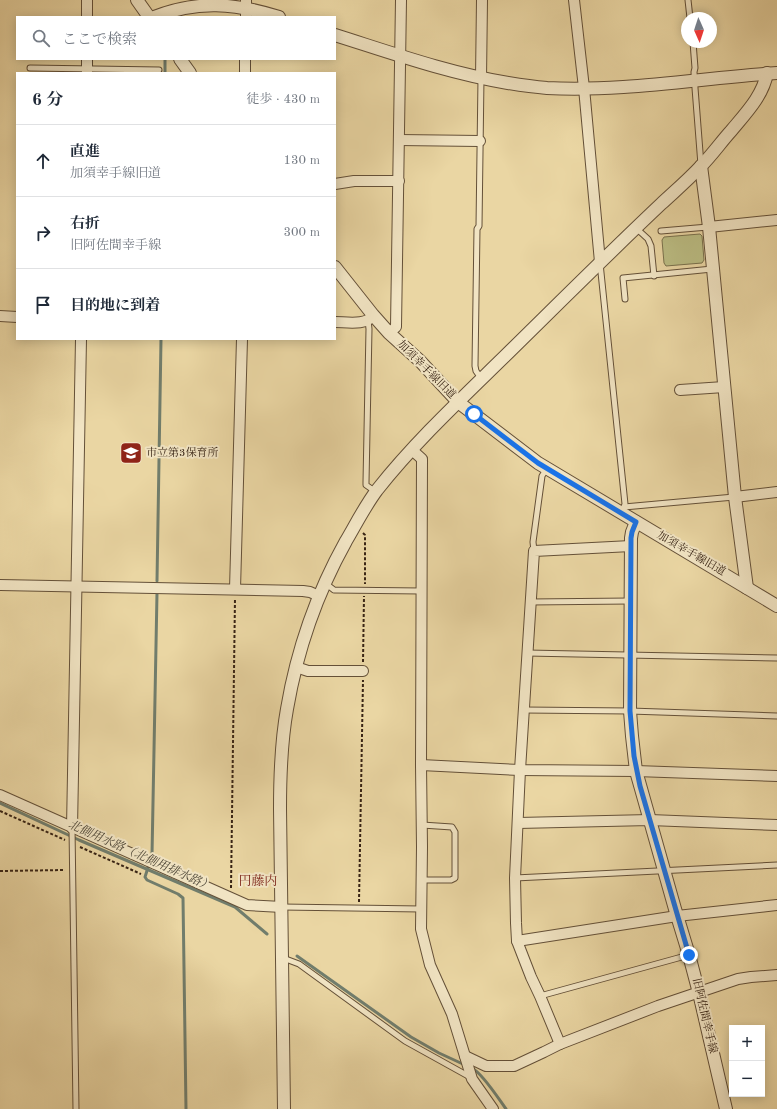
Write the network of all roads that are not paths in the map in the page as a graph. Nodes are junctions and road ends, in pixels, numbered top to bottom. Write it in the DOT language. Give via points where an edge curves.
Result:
graph roads {
  1 [pos="87,0"];
  2 [pos="137,0"];
  3 [pos="401,0"];
  4 [pos="482,0"];
  5 [pos="574,0"];
  6 [pos="688,0"];
  7 [pos="246,8"];
  8 [pos="689,12"];
  9 [pos="87,16"];
  10 [pos="148,16"];
  11 [pos="156,16"];
  12 [pos="275,16"];
  13 [pos="336,35"];
  14 [pos="693,48"];
  15 [pos="401,56"];
  16 [pos="181,60"];
  17 [pos="245,60"];
  18 [pos="87,67"];
  19 [pos="30,68"];
  20 [pos="159,70"];
  21 [pos="189,72"];
  22 [pos="245,72"];
  23 [pos="772,73"];
  24 [pos="481,78"];
  25 [pos="695,80"];
  26 [pos="584,88"];
  27 [pos="399,140"];
  28 [pos="480,141"];
  29 [pos="701,166"];
  30 [pos="398,181"];
  31 [pos="336,184"];
  32 [pos="777,220"];
  33 [pos="708,227"];
  34 [pos="636,228"];
  35 [pos="662,231"];
  36 [pos="600,262"];
  37 [pos="336,268"];
  38 [pos="712,269"];
  39 [pos="654,276"];
  40 [pos="625,299"];
  41 [pos="0,316"];
  42 [pos="16,316"];
  43 [pos="370,317"];
  44 [pos="336,322"];
  45 [pos="389,333"];
  46 [pos="81,340"];
  47 [pos="242,340"];
  48 [pos="482,379"];
  49 [pos="724,387"];
  50 [pos="680,390"];
  51 [pos="458,402"];
  52 [pos="412,450"];
  53 [pos="547,468"];
  54 [pos="376,492"];
  55 [pos="777,492"];
  56 [pos="735,497"];
  57 [pos="623,510"];
  58 [pos="636,522"];
  59 [pos="631,546"];
  60 [pos="534,551"];
  61 [pos="325,583"];
  62 [pos="0,585"];
  63 [pos="76,586"];
  64 [pos="747,588"];
  65 [pos="236,589"];
  66 [pos="422,591"];
  67 [pos="319,596"];
  68 [pos="631,601"];
  69 [pos="530,602"];
  70 [pos="777,606"];
  71 [pos="527,653"];
  72 [pos="631,654"];
  73 [pos="777,658"];
  74 [pos="296,667"];
  75 [pos="363,671"];
  76 [pos="524,710"];
  77 [pos="630,711"];
  78 [pos="777,716"];
  79 [pos="420,765"];
  80 [pos="520,770"];
  81 [pos="636,771"];
  82 [pos="777,776"];
  83 [pos="0,795"];
  84 [pos="650,820"];
  85 [pos="518,823"];
  86 [pos="777,825"];
  87 [pos="422,826"];
  88 [pos="72,828"];
  89 [pos="777,865"];
  90 [pos="664,870"];
  91 [pos="515,878"];
  92 [pos="422,880"];
  93 [pos="777,905"];
  94 [pos="282,908"];
  95 [pos="422,909"];
  96 [pos="677,916"];
  97 [pos="517,941"];
  98 [pos="689,955"];
  99 [pos="282,958"];
  100 [pos="777,975"];
  101 [pos="699,993"];
  102 [pos="540,996"];
  103 [pos="560,1044"];
  104 [pos="466,1058"];
  105 [pos="472,1076"];
  106 [pos="76,1109"];
  107 [pos="284,1109"];
  108 [pos="493,1109"];
  109 [pos="726,1109"];
  1 -- 9 [label="street"];
  2 -- 10 [label="street"];
  3 -- 15 [label="street"];
  4 -- 24 [label="street"];
  5 -- 26 [label="street"];
  6 -- 8 [label="lane"];
  7 -- 11 [label="street" via="213,0 199,1 177,6"];
  7 -- 12 [label="street"];
  13 -- 15 [label="street"];
  14 -- 25 [label="lane"];
  15 -- 24 [label="street"];
  15 -- 27 [label="street"];
  16 -- 21 [label="street"];
  17 -- 22 [label="street"];
  18 -- 19 [label="lane"];
  18 -- 20 [label="lane"];
  23 -- 25 [label="street"];
  23 -- 29 [label="street" via="743,117"];
  24 -- 26 [label="street" via="546,88"];
  24 -- 28 [label="lane"];
  25 -- 26 [label="street"];
  25 -- 29 [label="lane"];
  26 -- 36 [label="street"];
  27 -- 28 [label="street"];
  27 -- 30 [label="street"];
  28 -- 48 [label="lane" via="475,366"];
  29 -- 33 [label="street"];
  29 -- 34 [label="street"];
  30 -- 31 [label="street" via="354,181"];
  30 -- 45 [label="street" via="396,327"];
  32 -- 33 [label="street"];
  33 -- 35 [label="lane"];
  33 -- 38 [label="street"];
  34 -- 36 [label="street"];
  34 -- 39 [label="lane" via="648,238"];
  36 -- 48 [label="street"];
  36 -- 57 [label="lane"];
  37 -- 43 [label="street, 加須幸手線旧道"];
  38 -- 39 [label="lane"];
  38 -- 49 [label="street"];
  39 -- 40 [label="lane" via="623,278"];
  41 -- 42 [label="street"];
  43 -- 44 [label="street" via="365,321"];
  43 -- 45 [label="street, 加須幸手線旧道"];
  43 -- 54 [label="lane" via="366,485"];
  45 -- 51 [label="street, 加須幸手線旧道" via="420,361"];
  46 -- 63 [label="street"];
  47 -- 65 [label="street"];
  48 -- 51 [label="street"];
  49 -- 50 [label="street"];
  49 -- 56 [label="street"];
  51 -- 52 [label="street"];
  51 -- 53 [label="street, 加須幸手線旧道"];
  52 -- 54 [label="street"];
  52 -- 66 [label="street" via="422,459"];
  53 -- 57 [label="street, 加須幸手線旧道"];
  53 -- 60 [label="lane" via="542,476 532,542"];
  54 -- 61 [label="street" via="355,525"];
  55 -- 56 [label="street"];
  56 -- 57 [label="lane"];
  56 -- 64 [label="street"];
  57 -- 58 [label="street, 加須幸手線旧道"];
  58 -- 59 [label="street, 旧阿佐間幸手線"];
  58 -- 64 [label="street, 加須幸手線旧道"];
  59 -- 60 [label="street"];
  59 -- 68 [label="street, 旧阿佐間幸手線"];
  60 -- 69 [label="street"];
  61 -- 66 [label="lane" via="334,590"];
  61 -- 67 [label="street"];
  62 -- 63 [label="street"];
  63 -- 65 [label="street"];
  63 -- 88 [label="street"];
  64 -- 70 [label="street, 加須幸手線旧道"];
  65 -- 67 [label="street" via="303,591"];
  66 -- 79 [label="street"];
  67 -- 74 [label="street"];
  68 -- 69 [label="lane"];
  68 -- 72 [label="street, 旧阿佐間幸手線"];
  69 -- 71 [label="street"];
  71 -- 72 [label="lane"];
  71 -- 76 [label="street"];
  72 -- 73 [label="lane"];
  72 -- 77 [label="street, 旧阿佐間幸手線"];
  74 -- 75 [label="street" via="308,671"];
  74 -- 94 [label="street" via="287,710 280,779"];
  76 -- 77 [label="lane"];
  76 -- 80 [label="street"];
  77 -- 78 [label="lane"];
  77 -- 81 [label="street, 旧阿佐間幸手線"];
  79 -- 80 [label="street"];
  79 -- 87 [label="street"];
  80 -- 81 [label="street"];
  80 -- 85 [label="street"];
  81 -- 82 [label="street"];
  81 -- 84 [label="street, 旧阿佐間幸手線"];
  83 -- 88 [label="street"];
  84 -- 85 [label="street"];
  84 -- 86 [label="street"];
  84 -- 90 [label="street, 旧阿佐間幸手線"];
  85 -- 91 [label="street"];
  87 -- 92 [label="street"];
  87 -- 92 [label="lane" via="452,826 455,832 454,878"];
  88 -- 94 [label="street" via="247,905"];
  88 -- 106 [label="lane"];
  89 -- 90 [label="lane"];
  90 -- 91 [label="lane"];
  90 -- 96 [label="street, 旧阿佐間幸手線"];
  91 -- 97 [label="street"];
  92 -- 95 [label="street"];
  93 -- 96 [label="street"];
  94 -- 95 [label="lane"];
  94 -- 99 [label="street"];
  95 -- 104 [label="street" via="421,929 430,965 452,1014"];
  96 -- 97 [label="street"];
  96 -- 98 [label="street, 旧阿佐間幸手線"];
  97 -- 102 [label="street"];
  98 -- 101 [label="street, 旧阿佐間幸手線"];
  98 -- 102 [label="lane"];
  99 -- 105 [label="lane" via="299,964 405,1041"];
  99 -- 107 [label="street"];
  100 -- 101 [label="street" via="738,979"];
  101 -- 103 [label="street"];
  101 -- 109 [label="street, 旧阿佐間幸手線"];
  102 -- 103 [label="street"];
  103 -- 104 [label="street" via="514,1066 486,1066"];
  104 -- 105 [label="street"];
  105 -- 108 [label="street"];
}
